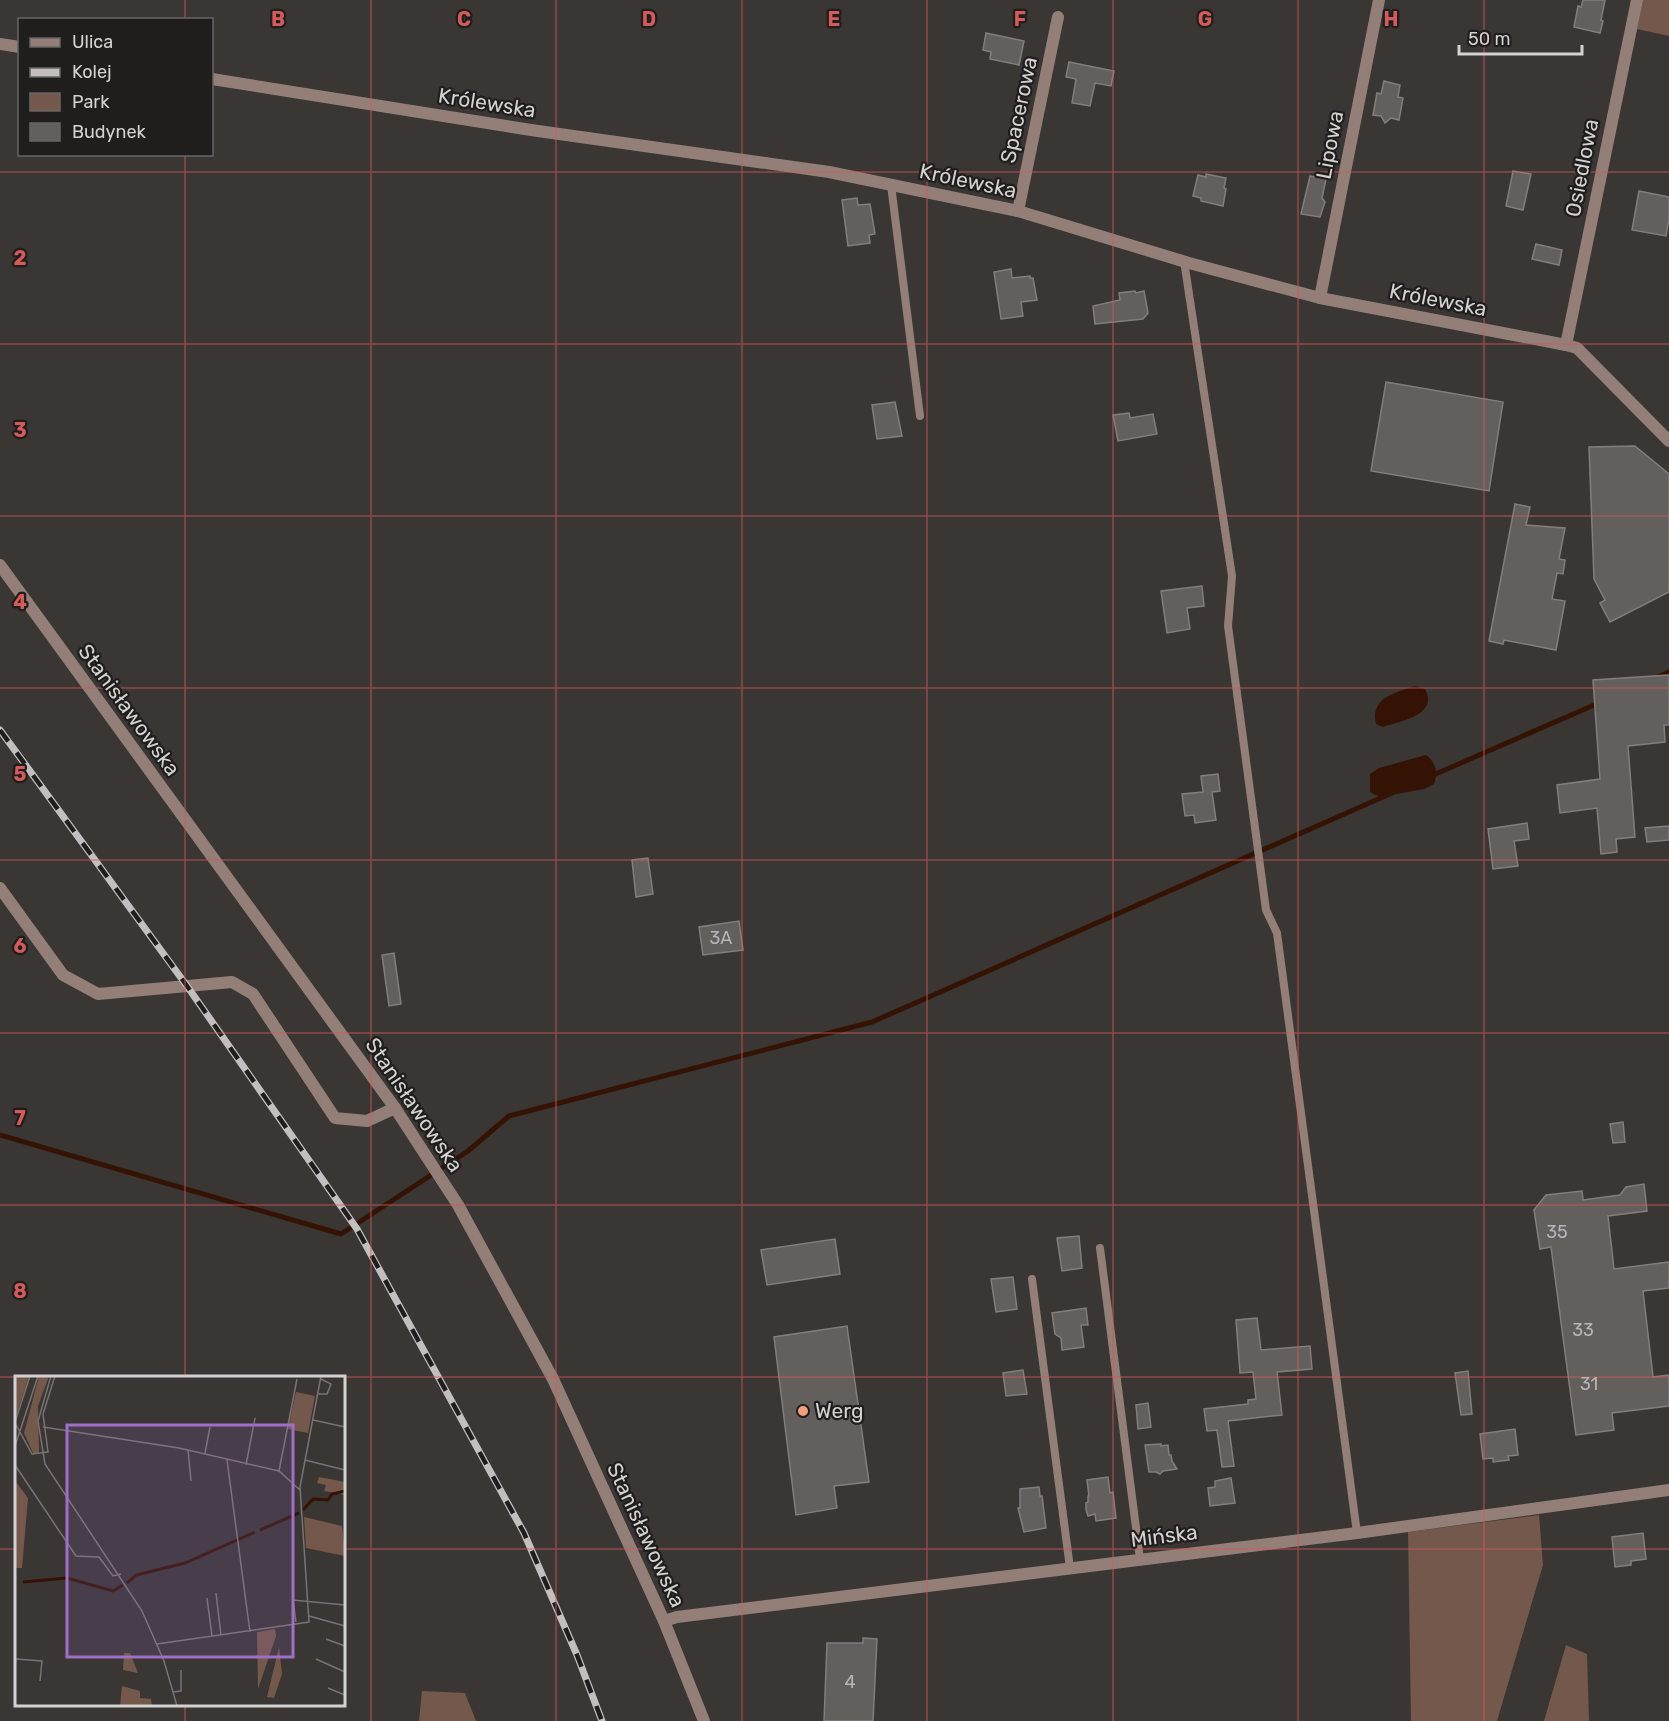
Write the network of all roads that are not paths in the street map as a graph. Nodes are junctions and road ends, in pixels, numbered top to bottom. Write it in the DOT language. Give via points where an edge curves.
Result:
graph roads {
  1 [pos="1378,0"];
  2 [pos="1636,0"];
  3 [pos="1058,17"];
  4 [pos="0,44"];
  5 [pos="18,48"];
  6 [pos="213,79"];
  7 [pos="891,185"];
  8 [pos="1018,211"];
  9 [pos="1184,261"];
  10 [pos="1320,298"];
  11 [pos="1566,345"];
  12 [pos="920,416"];
  13 [pos="1669,441"];
  14 [pos="0,565"];
  15 [pos="0,888"];
  16 [pos="395,1108"];
  17 [pos="1100,1248"];
  18 [pos="1032,1279"];
  19 [pos="1669,1490"];
  20 [pos="1357,1533"];
  21 [pos="1140,1559"];
  22 [pos="1070,1568"];
  23 [pos="664,1621"];
  24 [pos="704,1721"];
  1 -- 10 [label="street, Lipowa"];
  2 -- 11 [label="street, Osiedlowa"];
  3 -- 8 [label="street, Spacerowa"];
  4 -- 5 [label="street"];
  6 -- 7 [label="street, Królewska" via="829,172"];
  7 -- 8 [label="street, Królewska"];
  7 -- 12 [label="lane"];
  8 -- 9 [label="street, Królewska"];
  9 -- 10 [label="street, Królewska"];
  9 -- 20 [label="lane" via="1232,576 1228,626 1266,910 1277,933"];
  10 -- 11 [label="street, Królewska"];
  11 -- 13 [label="street, Królewska" via="1577,348"];
  14 -- 16 [label="street, Stanisławowska"];
  15 -- 16 [label="street" via="63,975 99,994 232,982 253,994 334,1118 367,1121"];
  16 -- 23 [label="street, Stanisławowska" via="458,1205 553,1379"];
  17 -- 21 [label="lane"];
  18 -- 22 [label="lane"];
  19 -- 20 [label="street, Mińska"];
  20 -- 21 [label="street, Mińska"];
  21 -- 22 [label="street, Mińska"];
  22 -- 23 [label="street, Mińska"];
  23 -- 24 [label="street, Stanisławowska"];
}
